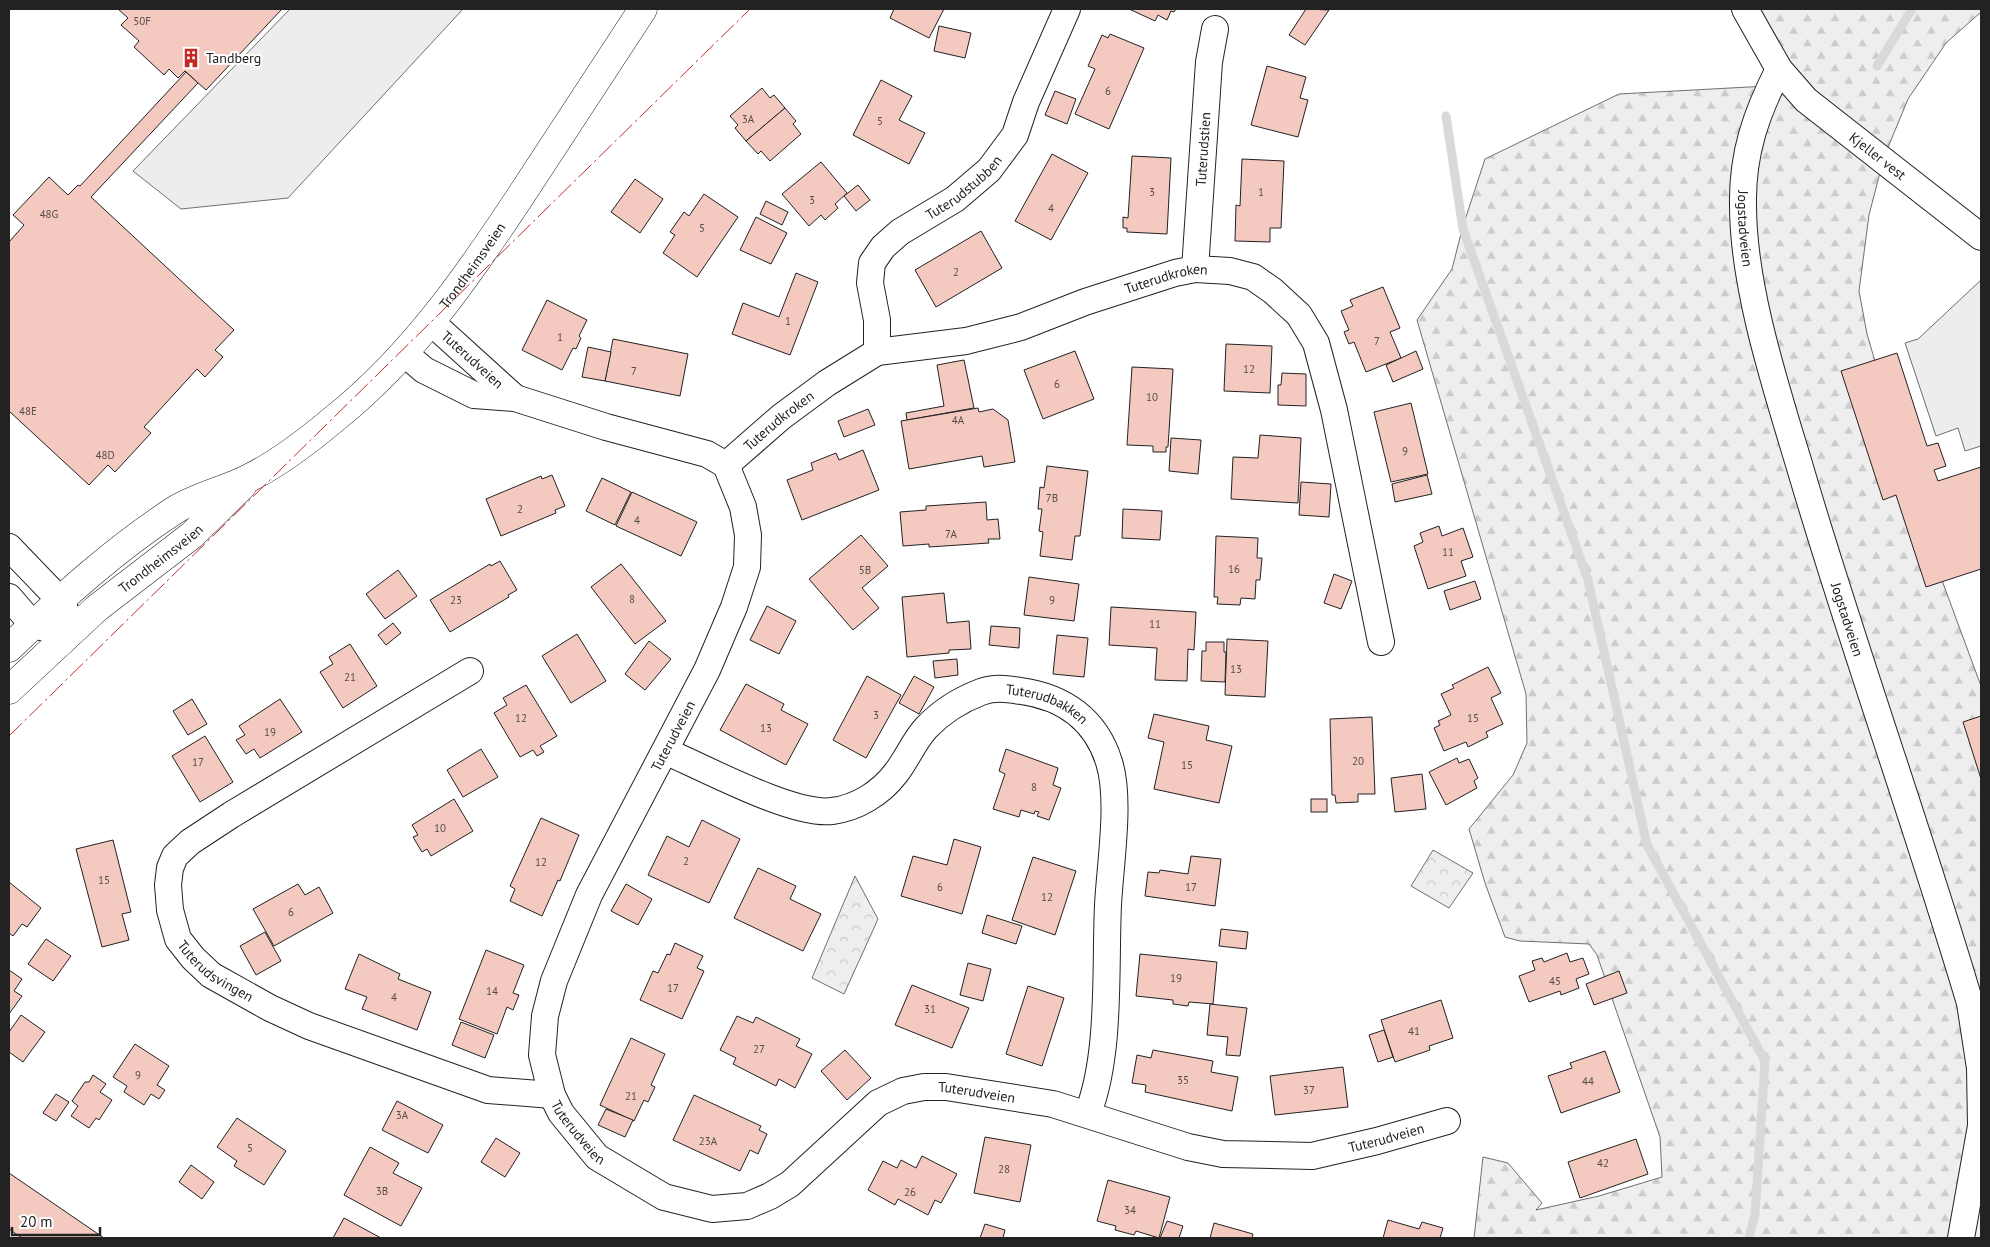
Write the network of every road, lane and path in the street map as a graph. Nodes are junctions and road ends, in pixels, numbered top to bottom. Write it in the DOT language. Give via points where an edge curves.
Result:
graph roads {
  1 [pos="643,9"];
  2 [pos="1067,9"];
  3 [pos="1745,9"];
  4 [pos="1215,29"];
  5 [pos="1779,69"];
  6 [pos="1981,237"];
  7 [pos="1195,269"];
  8 [pos="431,322"];
  9 [pos="877,352"];
  10 [pos="404,353"];
  11 [pos="515,398"];
  12 [pos="726,465"];
  13 [pos="251,478"];
  14 [pos="9,547"];
  15 [pos="9,597"];
  16 [pos="60,600"];
  17 [pos="33,625"];
  18 [pos="68,634"];
  19 [pos="1381,642"];
  20 [pos="9,648"];
  21 [pos="470,672"];
  22 [pos="9,690"];
  23 [pos="666,751"];
  24 [pos="552,1095"];
  25 [pos="1088,1113"];
  26 [pos="1447,1121"];
  27 [pos="1961,1238"];
  1 -- 8 [label="main road, Trondheimsveien" via="508,215"];
  2 -- 9 [label="street, Tuterudstubben" via="1015,135 989,170 955,199 900,232 883,247 872,263 870,283 877,320"];
  3 -- 5 [label="street"];
  4 -- 7 [label="street, Tuterudstien" via="1209,62"];
  5 -- 6 [label="street, Kjeller vest" via="1806,100"];
  5 -- 27 [label="street, Jogstadveien" via="1761,103 1745,154 1742,205 1747,255 1758,316 1786,420 1846,621 1970,1003 1980,1068 1980,1126"];
  7 -- 9 [label="street, Tuterudkroken" via="1116,291 1021,327 966,341"];
  7 -- 19 [label="street, Tuterudkroken" via="1230,271 1253,277 1299,315 1316,343 1334,410"];
  8 -- 10 [label="main road, Trondheimsveien"];
  8 -- 11 [label="street, Tuterudveien"];
  9 -- 12 [label="street, Tuterudkroken" via="781,416"];
  10 -- 11 [label="street, Tuterudveien" via="424,370 474,395"];
  10 -- 13 [label="main road, Trondheimsveien" via="334,419"];
  11 -- 12 [label="street, Tuterudveien" via="707,454"];
  12 -- 23 [label="street, Tuterudveien" via="743,507 748,535 747,567 734,608 707,670"];
  13 -- 16 [label="main road, Trondheimsveien" via="175,511"];
  13 -- 18 [label="main road, Trondheimsveien" via="192,535 125,584"];
  14 -- 16 [label="street"];
  15 -- 17 [label="street"];
  16 -- 17 [label="main road, Trondheimsveien"];
  16 -- 18 [label="street" via="67,614"];
  17 -- 18 [label="street"];
  17 -- 20 [label="main road, Trondheimsveien"];
  18 -- 22 [label="main road, Trondheimsveien"];
  21 -- 24 [label="street, Tuterudsvingen" via="231,814 190,842 175,856 170,868 170,910 178,939 193,958 212,975 270,1008 309,1026 488,1090"];
  23 -- 24 [label="street, Tuterudveien" via="589,895 554,981 545,1016 542,1054"];
  23 -- 25 [label="street, Tuterudbakken" via="805,810 831,812 850,807 875,794 896,773 925,729 951,706 982,692 996,688 1039,694 1069,706 1088,722 1110,763 1115,804 1103,1038 1095,1094"];
  24 -- 25 [label="street, Tuterudveien" via="561,1113 597,1157 664,1197 712,1209 747,1206 790,1184 878,1103 903,1090 946,1087 1053,1104"];
  25 -- 26 [label="street, Tuterudveien" via="1188,1147 1223,1154 1267,1156 1312,1156"];
}
